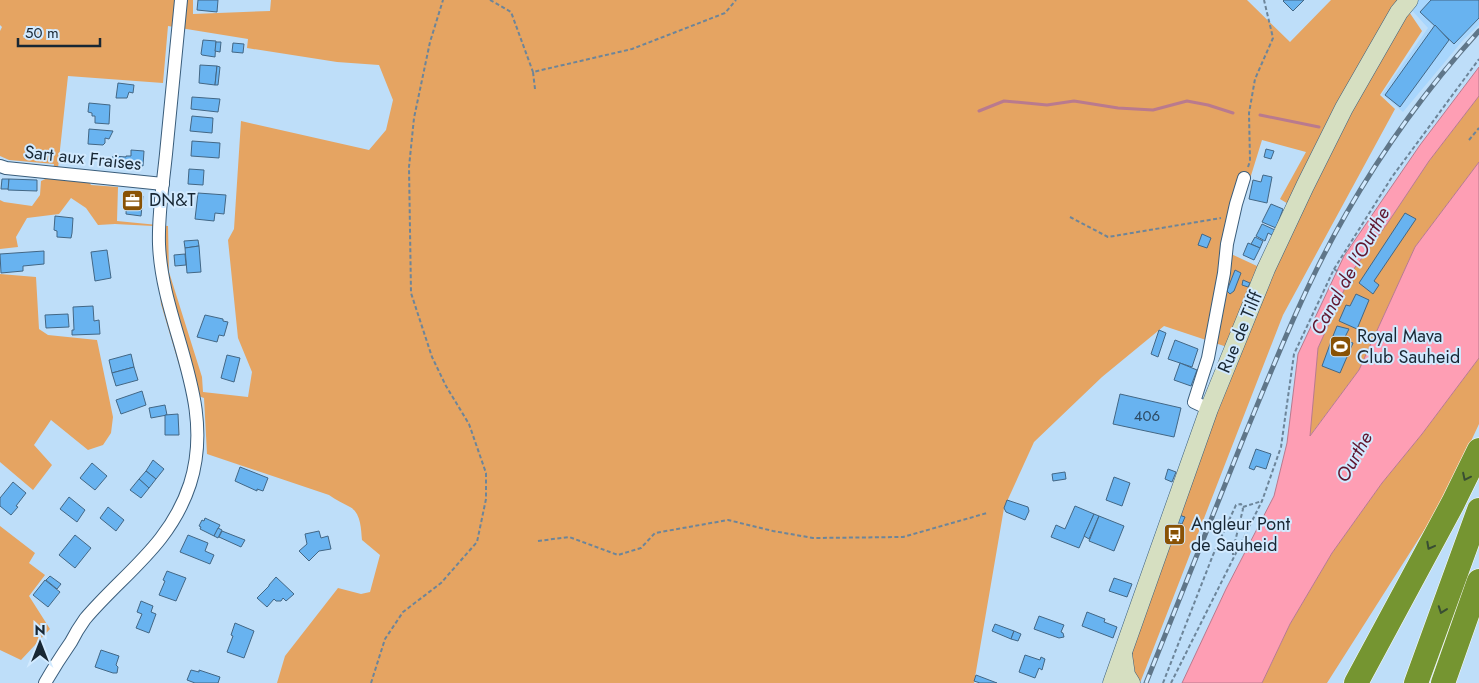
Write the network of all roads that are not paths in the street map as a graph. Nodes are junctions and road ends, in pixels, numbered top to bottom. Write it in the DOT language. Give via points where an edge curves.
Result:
graph roads {
  1 [pos="181,0"];
  2 [pos="1409,0"];
  3 [pos="0,166"];
  4 [pos="1244,178"];
  5 [pos="163,184"];
  6 [pos="1209,409"];
  7 [pos="1479,450"];
  8 [pos="1479,510"];
  9 [pos="1479,582"];
  10 [pos="1123,680"];
  11 [pos="1356,682"];
  12 [pos="45,683"];
  13 [pos="1416,683"];
  14 [pos="1443,683"];
  1 -- 5 [label="street"];
  2 -- 6 [label="main road, Rue de Tilff" via="1344,108 1305,186 1266,269"];
  3 -- 5 [label="street, Sart aux Fraises"];
  4 -- 6 [label="street" via="1227,244 1208,358 1194,402"];
  5 -- 12 [label="street" via="160,262 197,410 197,439 190,483 167,531 84,621"];
  6 -- 10 [label="main road, Rue de Tilff" via="1122,654"];
  7 -- 11 [label="highway, one-way"];
  8 -- 13 [label="highway, one-way"];
  9 -- 14 [label="highway"];
}
